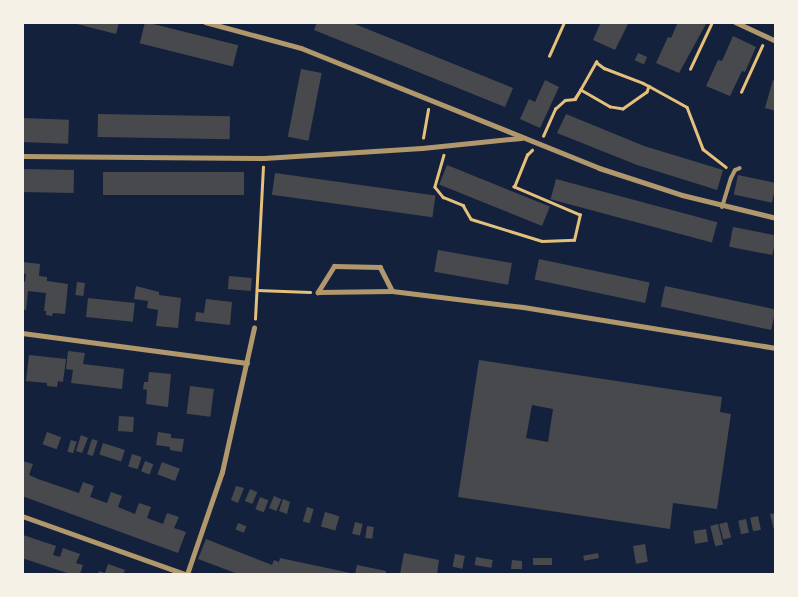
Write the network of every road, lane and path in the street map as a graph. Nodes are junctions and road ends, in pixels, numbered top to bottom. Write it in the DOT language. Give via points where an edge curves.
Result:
graph roads {
  1 [pos="205,22"];
  2 [pos="564,22"];
  3 [pos="712,22"];
  4 [pos="735,22"];
  5 [pos="767,37"];
  6 [pos="776,41"];
  7 [pos="549,56"];
  8 [pos="690,70"];
  9 [pos="649,86"];
  10 [pos="741,92"];
  11 [pos="575,99"];
  12 [pos="429,100"];
  13 [pos="524,138"];
  14 [pos="539,144"];
  15 [pos="446,146"];
  16 [pos="422,148"];
  17 [pos="22,156"];
  18 [pos="264,158"];
  19 [pos="740,168"];
  20 [pos="735,170"];
  21 [pos="722,207"];
  22 [pos="776,218"];
  23 [pos="257,290"];
  24 [pos="392,291"];
  25 [pos="318,292"];
  26 [pos="254,328"];
  27 [pos="22,333"];
  28 [pos="776,348"];
  29 [pos="247,363"];
  30 [pos="22,516"];
  31 [pos="186,574"];
  1 -- 12 [label="street" via="301,48"];
  2 -- 7 [label="path"];
  3 -- 8 [label="path"];
  4 -- 5 [label="street"];
  5 -- 6 [label="street"];
  5 -- 10 [label="path"];
  9 -- 11 [label="path" via="647,92 623,109 610,107 581,90"];
  9 -- 11 [label="path" via="596,62"];
  9 -- 20 [label="path" via="687,107 703,149"];
  11 -- 14 [label="path" via="565,100 555,109"];
  12 -- 13 [label="street"];
  12 -- 16 [label="path"];
  13 -- 14 [label="street"];
  13 -- 15 [label="street"];
  14 -- 15 [label="path" via="527,155 514,187 580,215 574,240 542,241 471,219 462,205 443,197 434,187"];
  14 -- 21 [label="street" via="599,168"];
  15 -- 16 [label="street"];
  16 -- 18 [label="street"];
  17 -- 18 [label="street"];
  18 -- 23 [label="path"];
  19 -- 20 [label="lane"];
  20 -- 21 [label="lane"];
  21 -- 22 [label="street"];
  23 -- 25 [label="path"];
  23 -- 26 [label="path"];
  24 -- 25 [label="street"];
  24 -- 25 [label="street" via="380,267 334,266"];
  24 -- 28 [label="street" via="523,307"];
  26 -- 29 [label="street"];
  27 -- 29 [label="street"];
  29 -- 31 [label="street" via="222,472"];
  30 -- 31 [label="street"];
}
